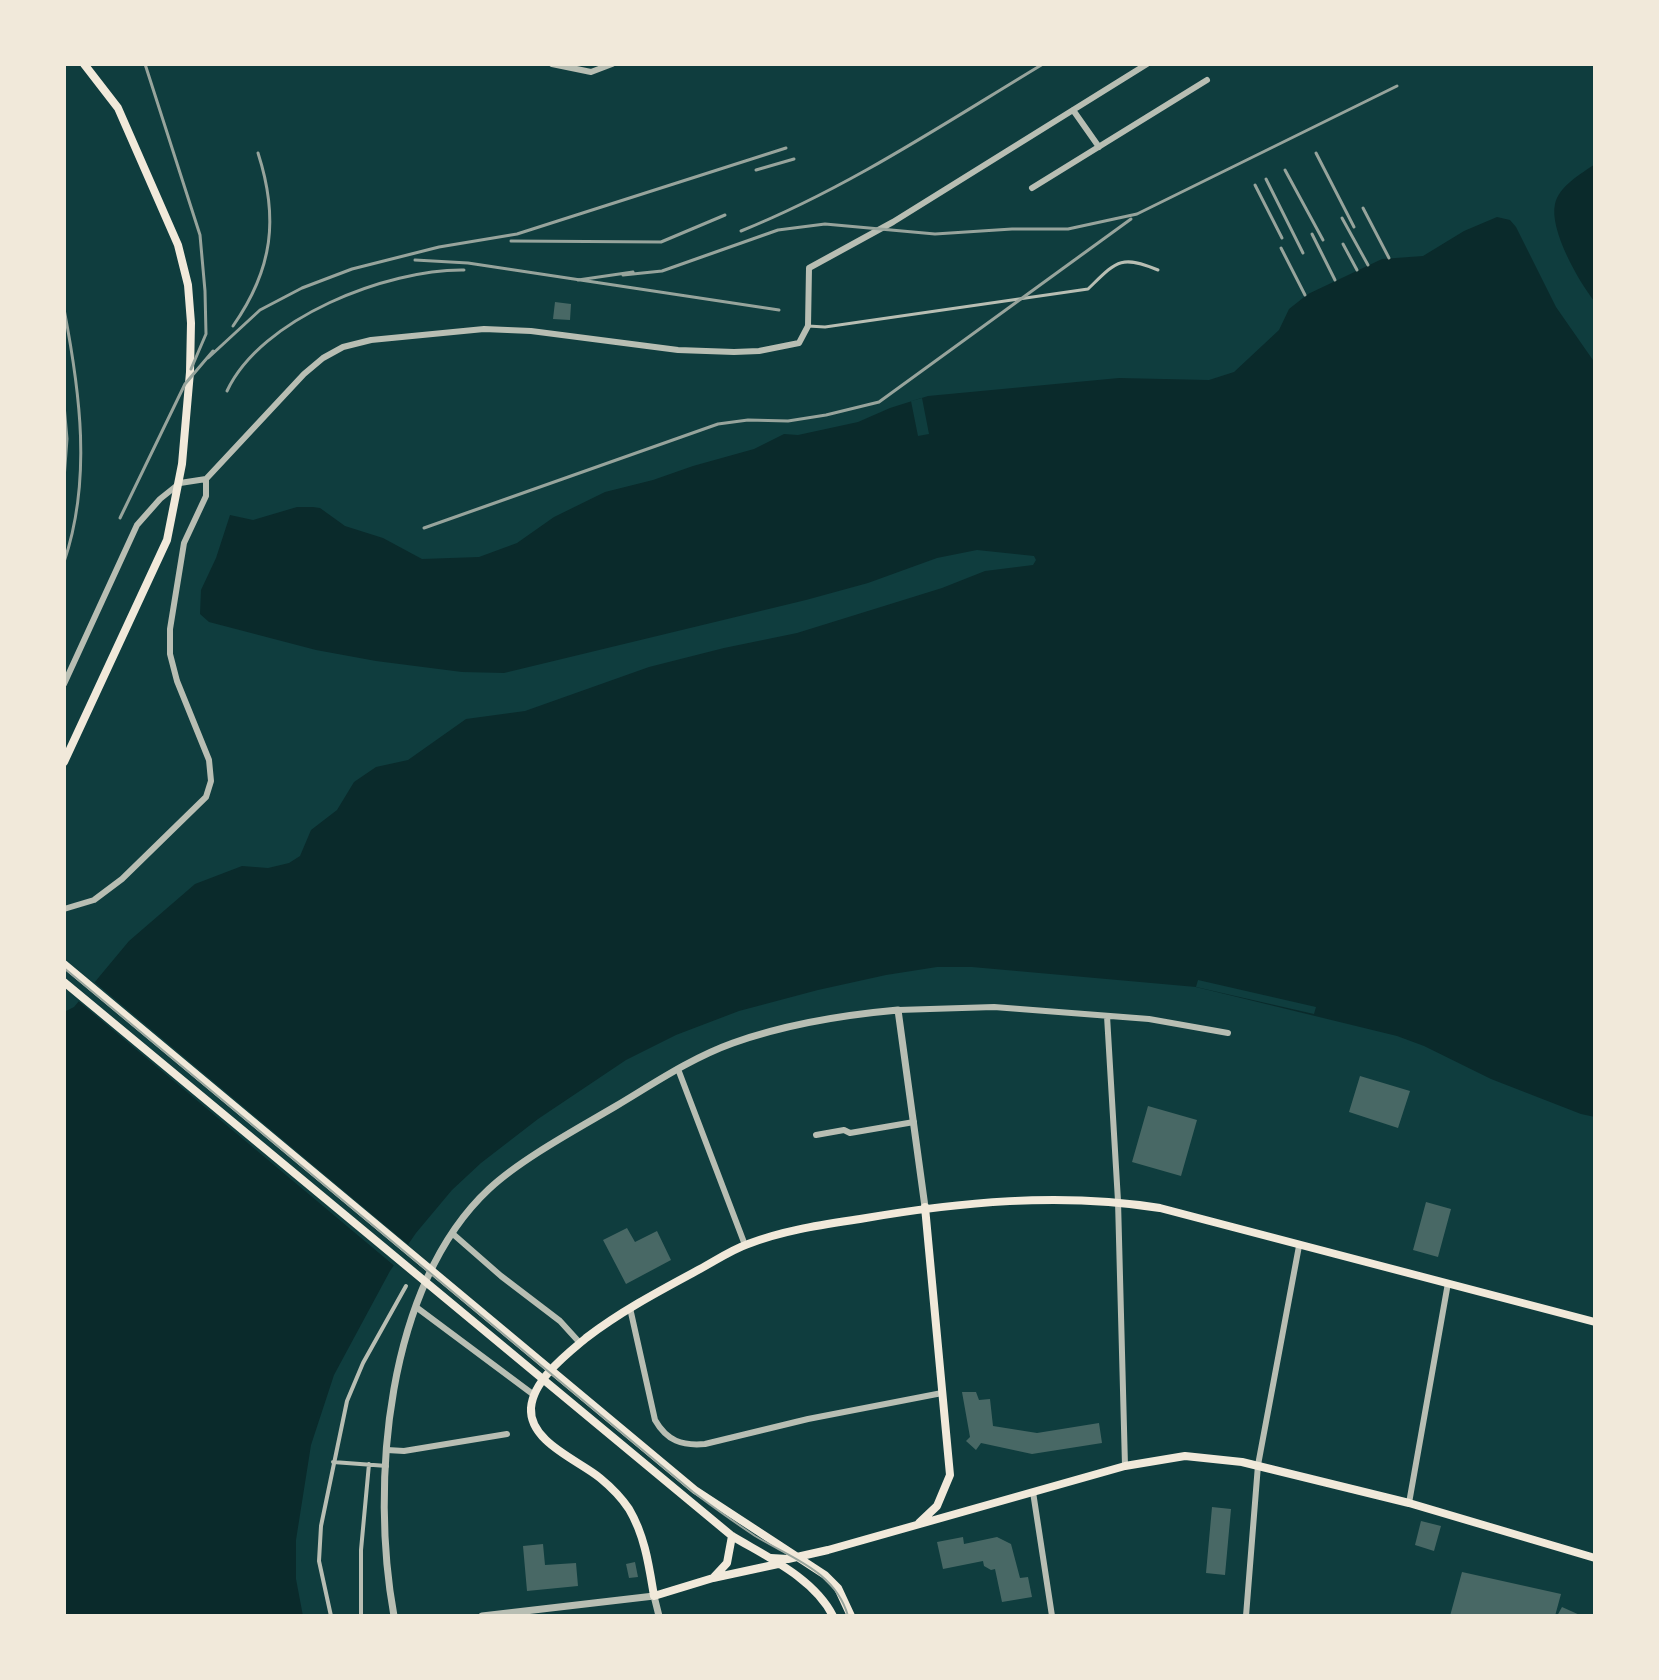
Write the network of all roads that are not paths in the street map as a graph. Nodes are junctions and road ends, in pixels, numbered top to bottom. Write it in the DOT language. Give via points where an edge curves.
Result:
graph roads {
  1 [pos="84,64"];
  2 [pos="552,64"];
  3 [pos="612,64"];
  4 [pos="1147,64"];
  5 [pos="1207,80"];
  6 [pos="1073,110"];
  7 [pos="1099,147"];
  8 [pos="1032,188"];
  9 [pos="1158,270"];
  10 [pos="808,326"];
  11 [pos="206,479"];
  12 [pos="180,483"];
  13 [pos="64,684"];
  14 [pos="64,762"];
  15 [pos="64,909"];
  16 [pos="64,964"];
  17 [pos="64,982"];
  18 [pos="898,1010"];
  19 [pos="1107,1016"];
  20 [pos="1228,1033"];
  21 [pos="678,1069"];
  22 [pos="914,1122"];
  23 [pos="816,1135"];
  24 [pos="1118,1201"];
  25 [pos="925,1207"];
  26 [pos="453,1234"];
  27 [pos="745,1245"];
  28 [pos="1299,1246"];
  29 [pos="1448,1283"];
  30 [pos="406,1286"];
  31 [pos="416,1307"];
  32 [pos="630,1308"];
  33 [pos="1595,1322"];
  34 [pos="580,1343"];
  35 [pos="942,1393"];
  36 [pos="534,1395"];
  37 [pos="507,1434"];
  38 [pos="387,1450"];
  39 [pos="333,1462"];
  40 [pos="369,1464"];
  41 [pos="1258,1465"];
  42 [pos="387,1466"];
  43 [pos="1125,1466"];
  44 [pos="1033,1492"];
  45 [pos="1409,1503"];
  46 [pos="912,1527"];
  47 [pos="732,1536"];
  48 [pos="765,1556"];
  49 [pos="800,1557"];
  50 [pos="1595,1558"];
  51 [pos="778,1564"];
  52 [pos="713,1578"];
  53 [pos="654,1596"];
  54 [pos="331,1616"];
  55 [pos="361,1616"];
  56 [pos="394,1616"];
  57 [pos="482,1616"];
  58 [pos="659,1616"];
  59 [pos="833,1616"];
  60 [pos="851,1616"];
  61 [pos="1052,1616"];
  62 [pos="1246,1616"];
  1 -- 12 [label="main road" via="132,135 173,231 188,285 190,379"];
  2 -- 3 [label="street" via="591,72"];
  4 -- 6 [label="street"];
  5 -- 7 [label="street"];
  6 -- 7 [label="street"];
  6 -- 10 [label="street" via="809,268"];
  7 -- 8 [label="street"];
  9 -- 10 [label="lane" via="1134,260 1112,267 1088,289"];
  10 -- 11 [label="street" via="799,343 759,351 678,350 484,329 343,347 304,374"];
  11 -- 12 [label="street"];
  11 -- 15 [label="street" via="206,496 184,543 170,629 177,681 209,760 206,797 122,879 94,900"];
  12 -- 13 [label="street" via="137,525"];
  12 -- 14 [label="main road" via="167,540"];
  16 -- 49 [label="main road" via="695,1490"];
  17 -- 47 [label="main road"];
  18 -- 19 [label="street" via="994,1007"];
  18 -- 21 [label="street" via="799,1024 732,1043"];
  18 -- 22 [label="street"];
  19 -- 20 [label="street"];
  19 -- 24 [label="street"];
  21 -- 26 [label="street" via="490,1187"];
  21 -- 27 [label="street"];
  22 -- 23 [label="street"];
  22 -- 25 [label="street"];
  24 -- 25 [label="main road"];
  24 -- 28 [label="main road"];
  24 -- 43 [label="street"];
  25 -- 27 [label="main road" via="788,1231"];
  25 -- 35 [label="main road"];
  26 -- 31 [label="street"];
  26 -- 34 [label="street"];
  27 -- 32 [label="main road"];
  28 -- 29 [label="main road"];
  28 -- 41 [label="street"];
  29 -- 33 [label="main road"];
  29 -- 45 [label="street"];
  30 -- 39 [label="street" via="347,1401"];
  31 -- 36 [label="street"];
  31 -- 38 [label="street" via="396,1368"];
  32 -- 34 [label="main road"];
  32 -- 35 [label="street" via="655,1420 676,1442 705,1444"];
  34 -- 36 [label="main road"];
  35 -- 46 [label="main road" via="950,1475 937,1506"];
  36 -- 53 [label="main road" via="532,1417 538,1430 613,1489 629,1509 647,1551"];
  37 -- 38 [label="street"];
  38 -- 42 [label="street"];
  39 -- 40 [label="street"];
  39 -- 54 [label="street" via="319,1561"];
  40 -- 42 [label="street"];
  40 -- 55 [label="street"];
  41 -- 43 [label="main road" via="1202,1456"];
  41 -- 45 [label="main road"];
  41 -- 62 [label="street"];
  42 -- 56 [label="street" via="387,1580"];
  43 -- 44 [label="main road"];
  44 -- 46 [label="main road"];
  44 -- 61 [label="street"];
  45 -- 50 [label="main road"];
  46 -- 49 [label="main road"];
  47 -- 48 [label="main road"];
  47 -- 52 [label="main road" via="727,1563"];
  48 -- 49 [label="main road"];
  48 -- 51 [label="main road"];
  49 -- 60 [label="main road" via="838,1588"];
  51 -- 52 [label="main road"];
  51 -- 59 [label="main road" via="802,1579"];
  52 -- 53 [label="main road"];
  53 -- 57 [label="street"];
  53 -- 58 [label="street"];
}
